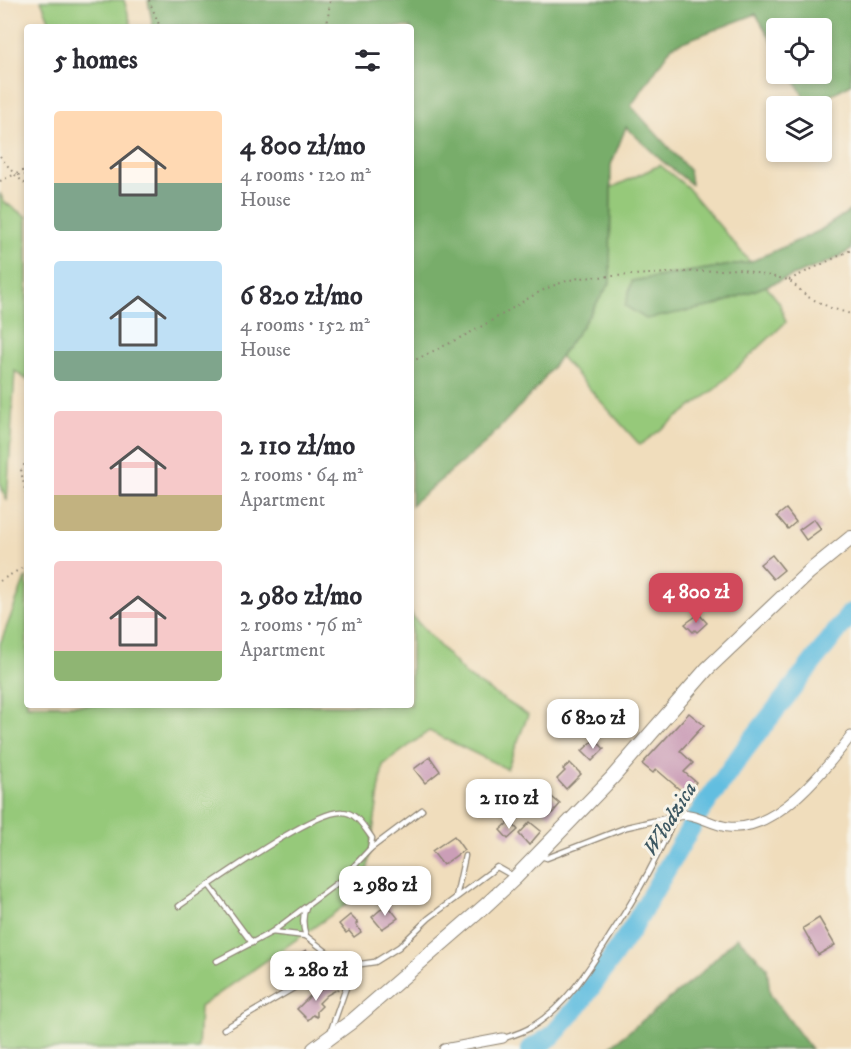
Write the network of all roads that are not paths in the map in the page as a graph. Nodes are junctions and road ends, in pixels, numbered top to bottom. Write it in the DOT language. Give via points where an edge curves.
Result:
graph roads {
  1 [pos="851,538"];
  2 [pos="851,736"];
  3 [pos="422,810"];
  4 [pos="675,816"];
  5 [pos="370,849"];
  6 [pos="465,856"];
  7 [pos="538,856"];
  8 [pos="515,878"];
  9 [pos="209,885"];
  10 [pos="456,897"];
  11 [pos="308,904"];
  12 [pos="179,906"];
  13 [pos="272,932"];
  14 [pos="306,936"];
  15 [pos="252,943"];
  16 [pos="217,961"];
  17 [pos="341,963"];
  18 [pos="354,965"];
  19 [pos="224,1029"];
  20 [pos="503,1038"];
  21 [pos="328,1039"];
  22 [pos="314,1049"];
  23 [pos="444,1049"];
  1 -- 7 [label="street" via="809,572 707,669"];
  2 -- 4 [label="street" via="807,788 774,814 752,824 728,827 685,813"];
  3 -- 5 [label="lane"];
  4 -- 7 [label="lane" via="627,827 547,858"];
  4 -- 20 [label="lane" via="652,867 581,981 534,1026"];
  5 -- 9 [label="lane" via="372,838 358,818 342,812 285,836"];
  5 -- 11 [label="lane" via="341,880"];
  6 -- 10 [label="lane"];
  7 -- 8 [label="street"];
  8 -- 10 [label="lane" via="497,867"];
  8 -- 21 [label="street"];
  9 -- 12 [label="lane"];
  9 -- 15 [label="lane"];
  10 -- 18 [label="lane" via="399,947 375,962"];
  11 -- 13 [label="lane"];
  11 -- 14 [label="lane" via="303,915"];
  13 -- 14 [label="lane"];
  13 -- 15 [label="lane"];
  14 -- 17 [label="lane"];
  15 -- 16 [label="lane"];
  17 -- 18 [label="lane"];
  17 -- 19 [label="lane"];
  18 -- 21 [label="lane"];
  20 -- 23 [label="street"];
  21 -- 22 [label="street"];
}
